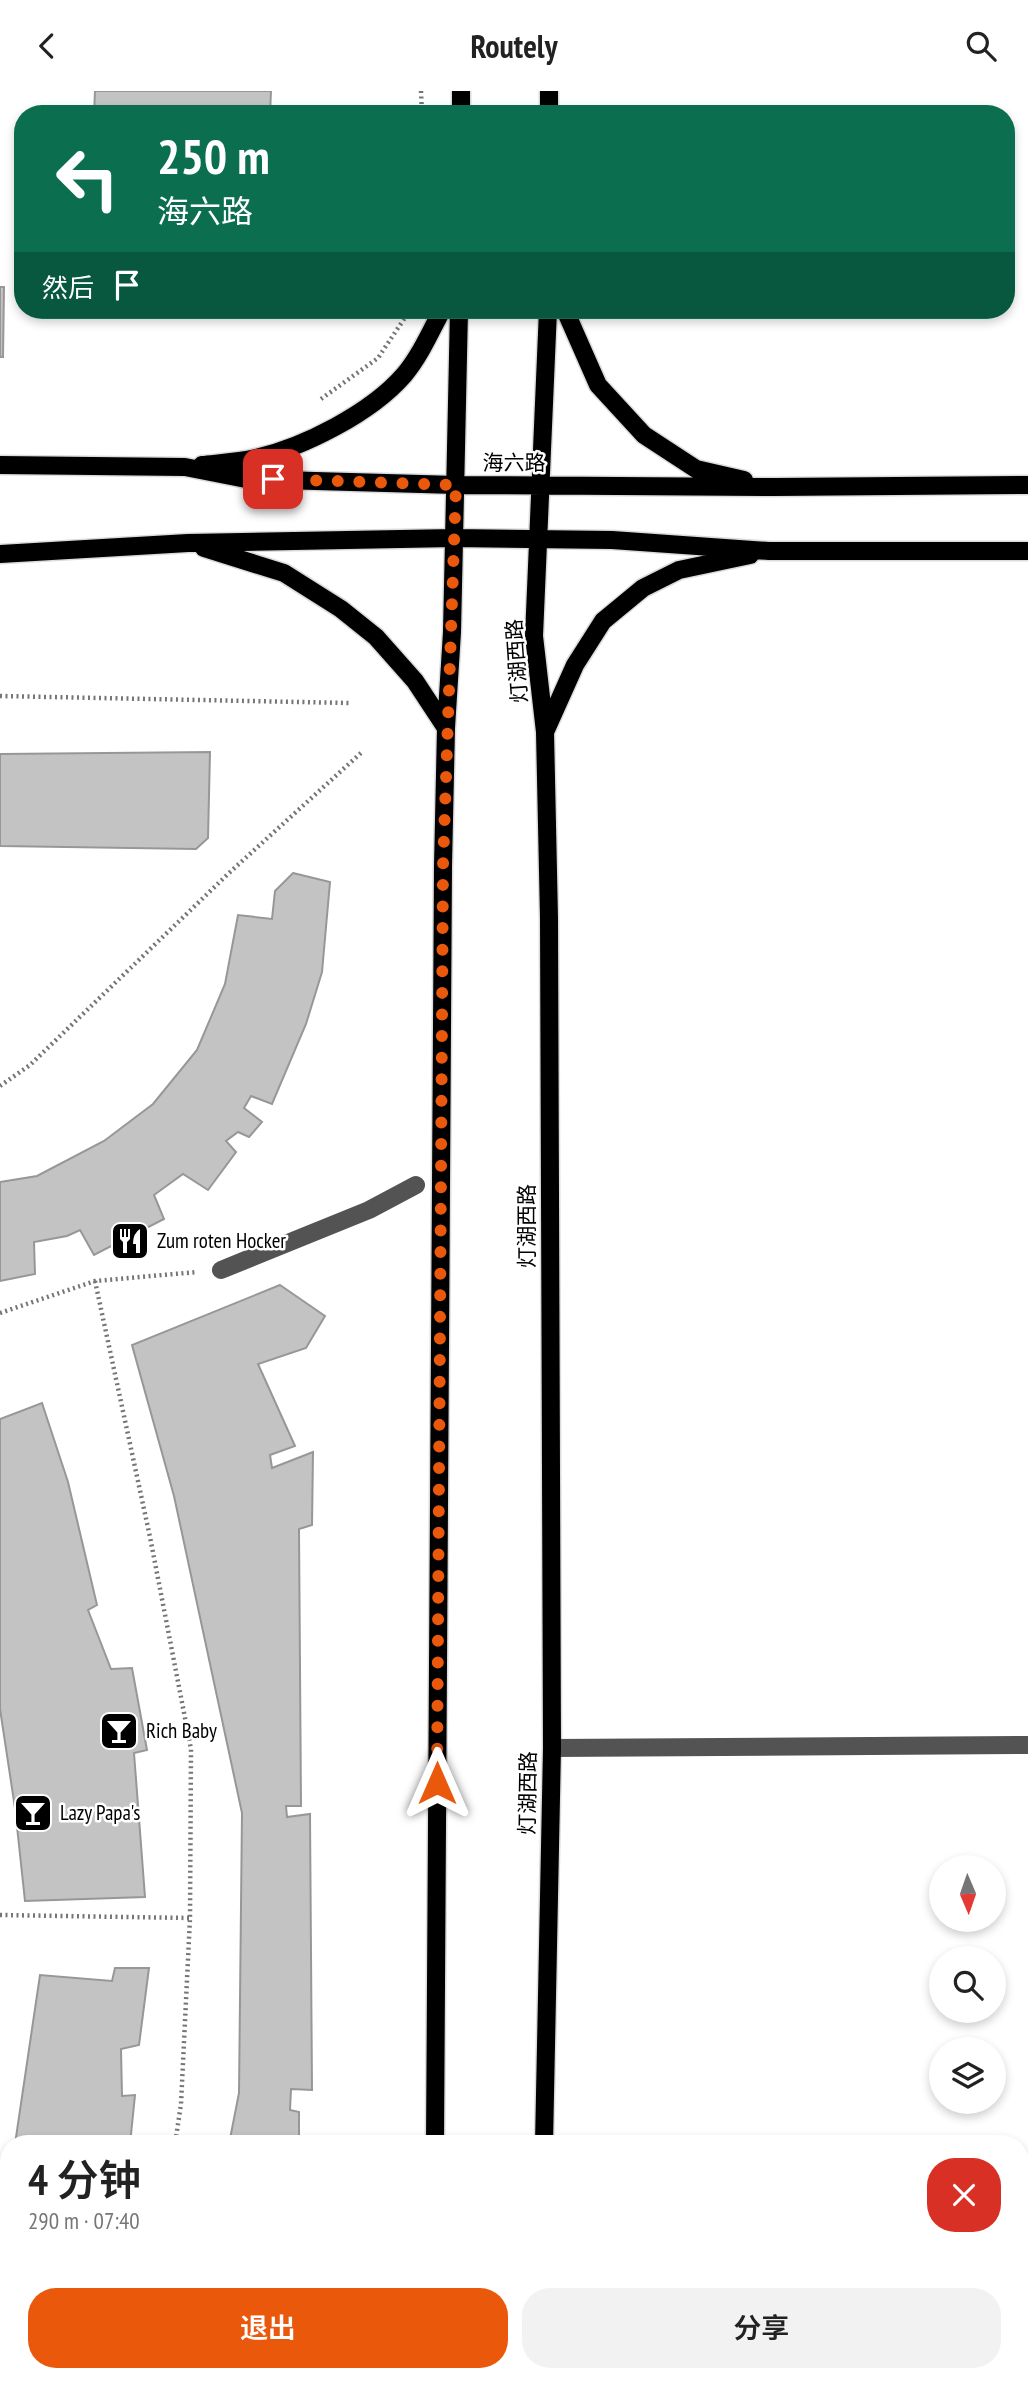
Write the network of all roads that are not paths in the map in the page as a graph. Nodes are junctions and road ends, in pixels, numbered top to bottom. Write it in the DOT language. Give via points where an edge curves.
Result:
graph roads {
  1 [pos="437,319"];
  2 [pos="458,319"];
  3 [pos="548,319"];
  4 [pos="569,319"];
  5 [pos="0,465"];
  6 [pos="184,467"];
  7 [pos="456,485"];
  8 [pos="539,485"];
  9 [pos="1028,485"];
  10 [pos="775,487"];
  11 [pos="454,538"];
  12 [pos="538,538"];
  13 [pos="188,543"];
  14 [pos="769,551"];
  15 [pos="1028,551"];
  16 [pos="0,554"];
  17 [pos="446,728"];
  18 [pos="545,732"];
  19 [pos="415,1185"];
  20 [pos="222,1270"];
  21 [pos="1028,1745"];
  22 [pos="552,1748"];
  23 [pos="435,2135"];
  24 [pos="544,2135"];
  1 -- 6 [label="main road" via="404,375 365,409 311,439 256,458"];
  2 -- 7 [label="main road"];
  3 -- 8 [label="main road, 灯湖西路"];
  4 -- 10 [label="main road" via="598,385 644,435 696,469"];
  5 -- 6 [label="main road, 海六路"];
  6 -- 7 [label="main road, 海六路" via="246,479"];
  7 -- 8 [label="main road, 海六路"];
  7 -- 11 [label="main road"];
  8 -- 10 [label="main road, 海六路"];
  8 -- 12 [label="main road, 灯湖西路"];
  9 -- 10 [label="main road, 海六路"];
  11 -- 12 [label="main road"];
  11 -- 13 [label="main road"];
  11 -- 17 [label="main road"];
  12 -- 14 [label="main road"];
  12 -- 18 [label="main road, 灯湖西路" via="534,636"];
  13 -- 16 [label="main road"];
  13 -- 17 [label="main road" via="284,573 341,609 376,637 415,681"];
  14 -- 15 [label="main road"];
  14 -- 18 [label="main road" via="679,570 643,588 603,621 575,665"];
  17 -- 23 [label="main road"];
  18 -- 22 [label="main road, 灯湖西路"];
  19 -- 20 [label="street" via="369,1210"];
  21 -- 22 [label="street"];
  22 -- 24 [label="main road, 灯湖西路"];
}
